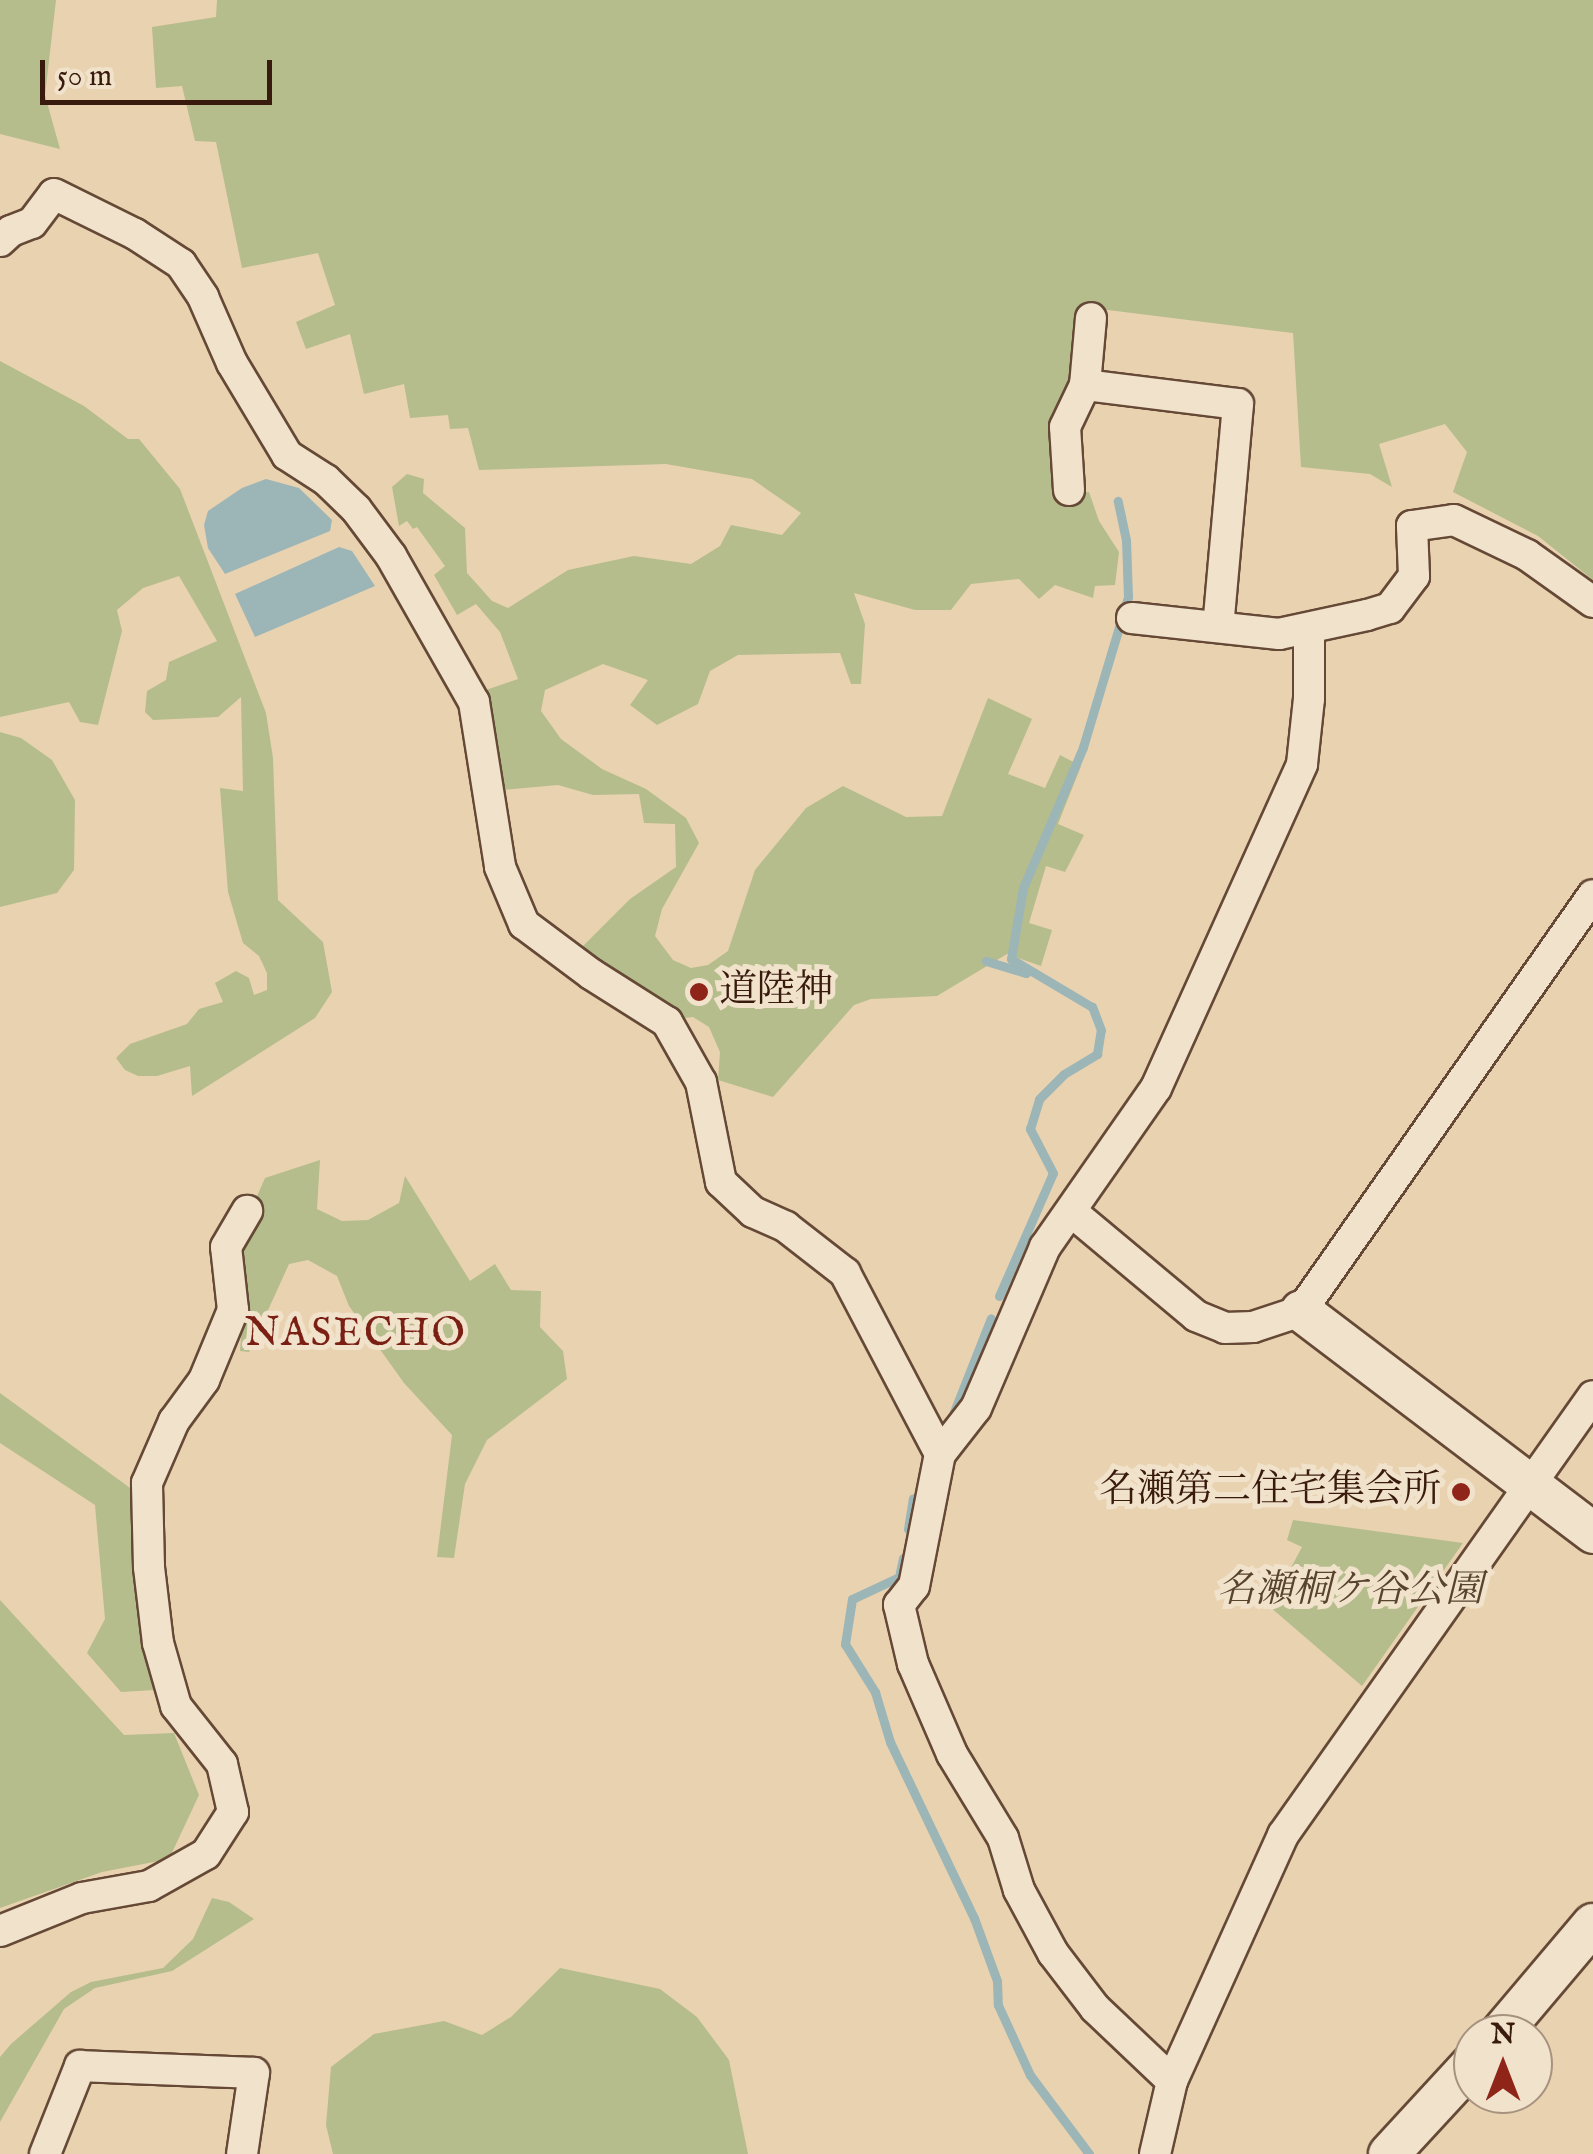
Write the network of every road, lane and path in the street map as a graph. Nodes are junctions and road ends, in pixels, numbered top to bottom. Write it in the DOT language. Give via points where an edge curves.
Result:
graph roads {
  1 [pos="0,241"];
  2 [pos="1091,318"];
  3 [pos="1085,386"];
  4 [pos="1069,490"];
  5 [pos="1593,602"];
  6 [pos="1132,618"];
  7 [pos="1218,626"];
  8 [pos="1308,630"];
  9 [pos="1593,895"];
  10 [pos="247,1212"];
  11 [pos="1072,1214"];
  12 [pos="1301,1310"];
  13 [pos="1593,1396"];
  14 [pos="940,1454"];
  15 [pos="1531,1486"];
  16 [pos="1593,1533"];
  17 [pos="1593,1924"];
  18 [pos="0,1931"];
  19 [pos="1517,2014"];
  20 [pos="1172,2080"];
  21 [pos="1453,2085"];
  22 [pos="45,2154"];
  23 [pos="242,2154"];
  24 [pos="1155,2154"];
  25 [pos="1389,2154"];
  1 -- 14 [label="street" via="32,223 54,194 181,264 287,455 356,509 391,556 474,702 500,867 524,924 668,1022 701,1082 721,1182 753,1212 786,1227 845,1273"];
  2 -- 3 [label="street"];
  3 -- 4 [label="street" via="1064,426"];
  3 -- 7 [label="street" via="1238,404"];
  5 -- 8 [label="street" via="1527,554 1454,520 1412,526 1414,576 1390,608"];
  6 -- 7 [label="street"];
  7 -- 8 [label="street" via="1279,634"];
  8 -- 11 [label="street" via="1310,700 1302,764 1156,1088"];
  9 -- 12 [label="street"];
  10 -- 18 [label="street" via="226,1247 233,1310 204,1380 174,1420 147,1483 158,1643 176,1706 222,1764 232,1812 206,1854 149,1886 82,1898"];
  11 -- 12 [label="street" via="1196,1316 1225,1328"];
  11 -- 14 [label="street" via="1045,1247 976,1408"];
  12 -- 15 [label="street"];
  13 -- 15 [label="street"];
  14 -- 20 [label="street" via="914,1586 899,1605 913,1664 1053,1952 1095,2008"];
  15 -- 16 [label="street"];
  15 -- 20 [label="street" via="1283,1835"];
  17 -- 19 [label="street"];
  20 -- 24 [label="street"];
  21 -- 25 [label="street"];
  22 -- 23 [label="street" via="80,2066 254,2073"];
}
